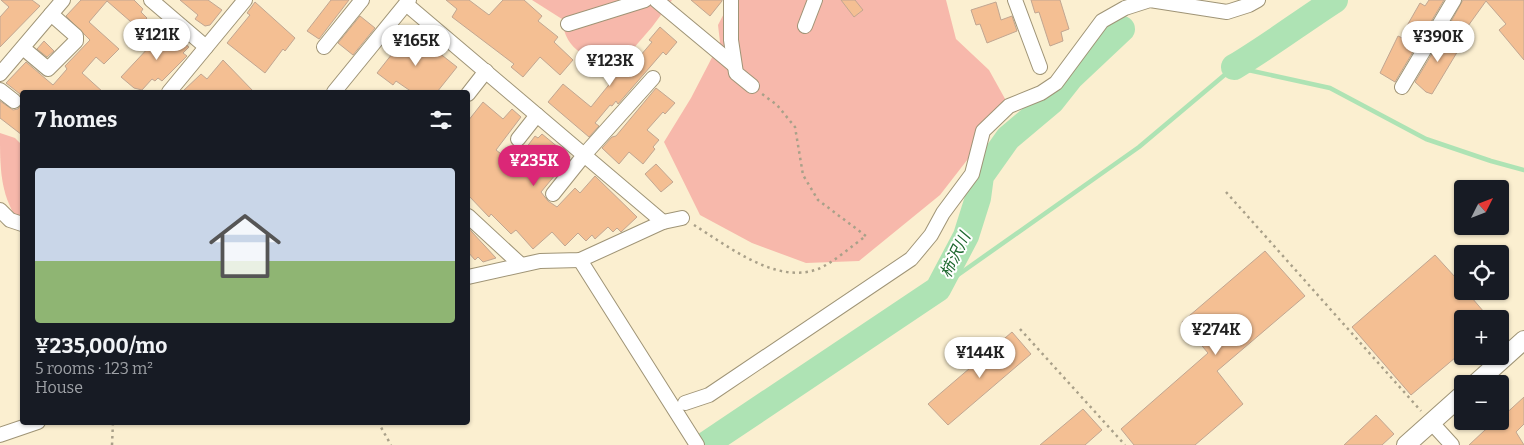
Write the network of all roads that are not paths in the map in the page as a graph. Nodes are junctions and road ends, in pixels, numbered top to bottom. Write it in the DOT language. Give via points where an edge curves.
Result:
graph roads {
  1 [pos="151,0"];
  2 [pos="245,0"];
  3 [pos="362,0"];
  4 [pos="645,0"];
  5 [pos="656,0"];
  6 [pos="731,0"];
  7 [pos="815,0"];
  8 [pos="1016,0"];
  9 [pos="1258,0"];
  10 [pos="1454,0"];
  11 [pos="408,2"];
  12 [pos="54,6"];
  13 [pos="568,24"];
  14 [pos="805,26"];
  15 [pos="206,47"];
  16 [pos="324,47"];
  17 [pos="23,48"];
  18 [pos="734,65"];
  19 [pos="1040,68"];
  20 [pos="486,71"];
  21 [pos="0,74"];
  22 [pos="653,78"];
  23 [pos="752,86"];
  24 [pos="1402,87"];
  25 [pos="0,90"];
  26 [pos="171,90"];
  27 [pos="336,90"];
  28 [pos="470,91"];
  29 [pos="14,102"];
  30 [pos="538,115"];
  31 [pos="518,139"];
  32 [pos="585,154"];
  33 [pos="553,194"];
  34 [pos="0,210"];
  35 [pos="470,218"];
  36 [pos="682,218"];
  37 [pos="663,222"];
  38 [pos="20,223"];
  39 [pos="580,260"];
  40 [pos="520,264"];
  41 [pos="470,276"];
  42 [pos="1524,340"];
  43 [pos="1485,375"];
  44 [pos="1454,401"];
  45 [pos="678,404"];
  46 [pos="1431,422"];
  47 [pos="29,425"];
  48 [pos="0,435"];
  49 [pos="697,445"];
  50 [pos="1406,445"];
  51 [pos="1452,445"];
  1 -- 15 [label="street"];
  2 -- 15 [label="street"];
  3 -- 16 [label="street"];
  4 -- 13 [label="street"];
  5 -- 18 [label="street"];
  6 -- 18 [label="street"];
  7 -- 14 [label="street"];
  8 -- 19 [label="street"];
  9 -- 45 [label="street" via="1226,12 1150,0 1125,8 1102,21 1056,84 1009,106 983,131 972,174 911,259 709,395"];
  10 -- 24 [label="street"];
  11 -- 20 [label="street"];
  11 -- 27 [label="street"];
  12 -- 17 [label="street"];
  12 -- 17 [label="street" via="76,36 76,41 48,69"];
  15 -- 26 [label="street"];
  17 -- 21 [label="street"];
  18 -- 23 [label="street" via="736,74"];
  20 -- 28 [label="street"];
  20 -- 30 [label="street"];
  22 -- 32 [label="street"];
  25 -- 29 [label="street"];
  30 -- 31 [label="street"];
  30 -- 32 [label="street"];
  32 -- 33 [label="street"];
  32 -- 37 [label="street"];
  34 -- 38 [label="street" via="10,220"];
  35 -- 40 [label="street"];
  36 -- 37 [label="street"];
  37 -- 39 [label="street"];
  39 -- 40 [label="street"];
  39 -- 45 [label="street"];
  40 -- 41 [label="street"];
  42 -- 43 [label="main road"];
  44 -- 46 [label="main road"];
  45 -- 49 [label="street"];
  46 -- 50 [label="main road"];
  46 -- 51 [label="street"];
  47 -- 48 [label="street"];
}
